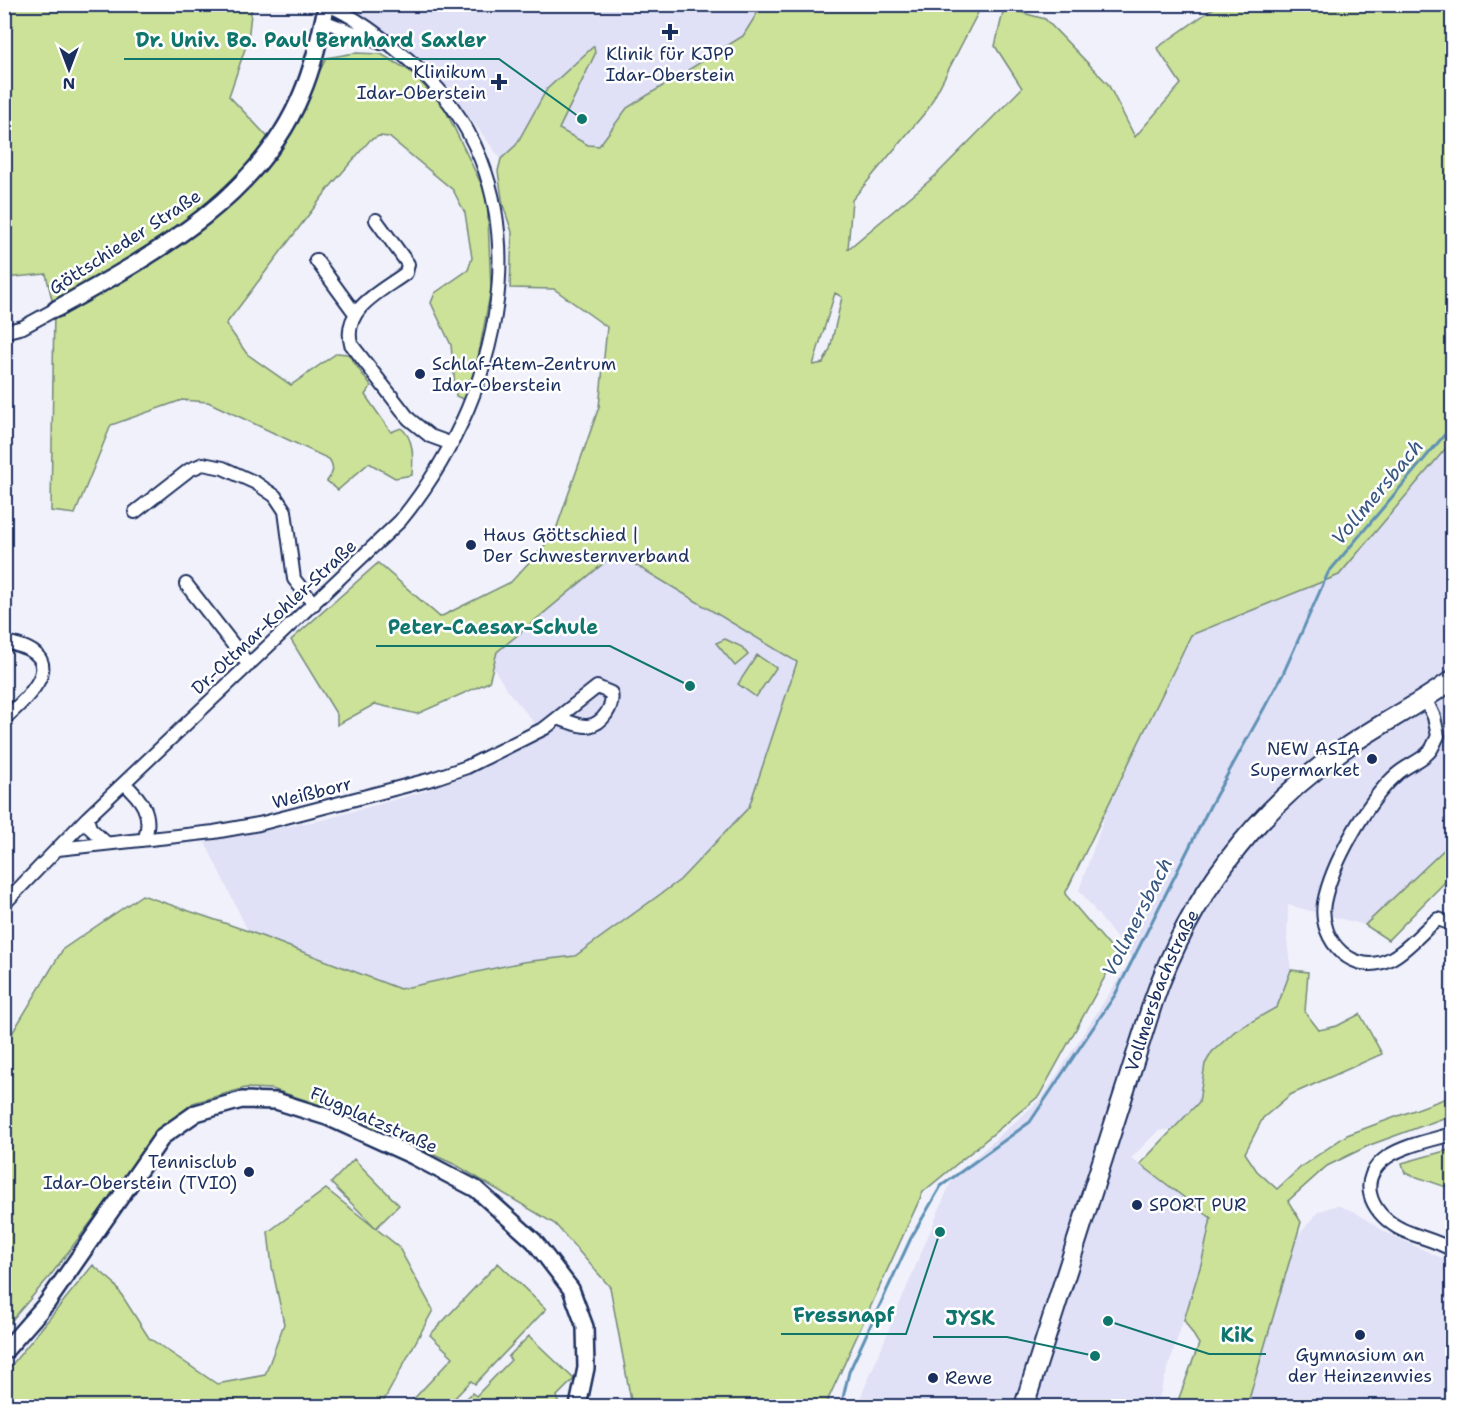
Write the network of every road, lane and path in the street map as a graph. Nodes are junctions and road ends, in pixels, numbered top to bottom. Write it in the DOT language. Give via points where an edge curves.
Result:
graph roads {
  1 [pos="327,5"];
  2 [pos="323,21"];
  3 [pos="396,49"];
  4 [pos="376,220"];
  5 [pos="316,260"];
  6 [pos="56,309"];
  7 [pos="354,312"];
  8 [pos="4,332"];
  9 [pos="452,444"];
  10 [pos="135,512"];
  11 [pos="186,584"];
  12 [pos="314,604"];
  13 [pos="4,642"];
  14 [pos="249,665"];
  15 [pos="1452,680"];
  16 [pos="1426,700"];
  17 [pos="4,719"];
  18 [pos="560,719"];
  19 [pos="124,783"];
  20 [pos="87,818"];
  21 [pos="145,838"];
  22 [pos="105,842"];
  23 [pos="58,849"];
  24 [pos="4,904"];
  25 [pos="1452,927"];
  26 [pos="1452,1134"];
  27 [pos="1452,1250"];
  28 [pos="4,1352"];
  29 [pos="578,1407"];
  30 [pos="1024,1407"];
  1 -- 2 [label="street, Göttschieder Straße"];
  1 -- 3 [label="street, Dr.-Ottmar-Kohler-Straße"];
  2 -- 3 [label="street, Dr.-Ottmar-Kohler-Straße"];
  2 -- 6 [label="street, Göttschieder Straße" via="303,93 254,171 196,222"];
  3 -- 9 [label="street, Dr.-Ottmar-Kohler-Straße" via="437,86 457,112 486,166 495,204 499,260 494,312 482,374"];
  4 -- 7 [label="street" via="408,264 406,273"];
  5 -- 7 [label="street"];
  6 -- 8 [label="street, Göttschieder Straße" via="38,321"];
  7 -- 9 [label="street" via="349,330 351,344 409,419 430,436"];
  9 -- 12 [label="street, Dr.-Ottmar-Kohler-Straße" via="430,483 400,521"];
  10 -- 12 [label="street" via="189,470 203,464 256,483 275,496 285,511 294,579"];
  11 -- 14 [label="street"];
  12 -- 14 [label="street, Dr.-Ottmar-Kohler-Straße"];
  13 -- 17 [label="street" via="32,651 40,661 42,673 32,694"];
  14 -- 19 [label="street, Dr.-Ottmar-Kohler-Straße"];
  15 -- 16 [label="main road, Vollmersbachstraße"];
  16 -- 25 [label="street" via="1438,736 1429,753 1394,777 1353,830 1325,901 1324,928 1341,953 1359,962 1377,963 1393,957 1438,919"];
  16 -- 30 [label="main road, Vollmersbachstraße" via="1345,748 1264,815 1195,908 1167,963 1153,1002"];
  18 -- 21 [label="street, Weißborr" via="467,767 367,798 259,825"];
  19 -- 20 [label="street, Dr.-Ottmar-Kohler-Straße"];
  19 -- 21 [label="street" via="145,806"];
  20 -- 22 [label="street" via="90,828"];
  20 -- 23 [label="street, Dr.-Ottmar-Kohler-Straße"];
  21 -- 22 [label="street, Weißborr"];
  22 -- 23 [label="street, Weißborr"];
  23 -- 24 [label="street, Dr.-Ottmar-Kohler-Straße"];
  26 -- 27 [label="street" via="1387,1157 1375,1170 1370,1191 1371,1202 1380,1215"];
  28 -- 29 [label="street, Flugplatzstraße" via="47,1303 163,1136 196,1113 242,1100 276,1101 327,1117 476,1189 534,1241 571,1289 585,1327 586,1368"];
}
